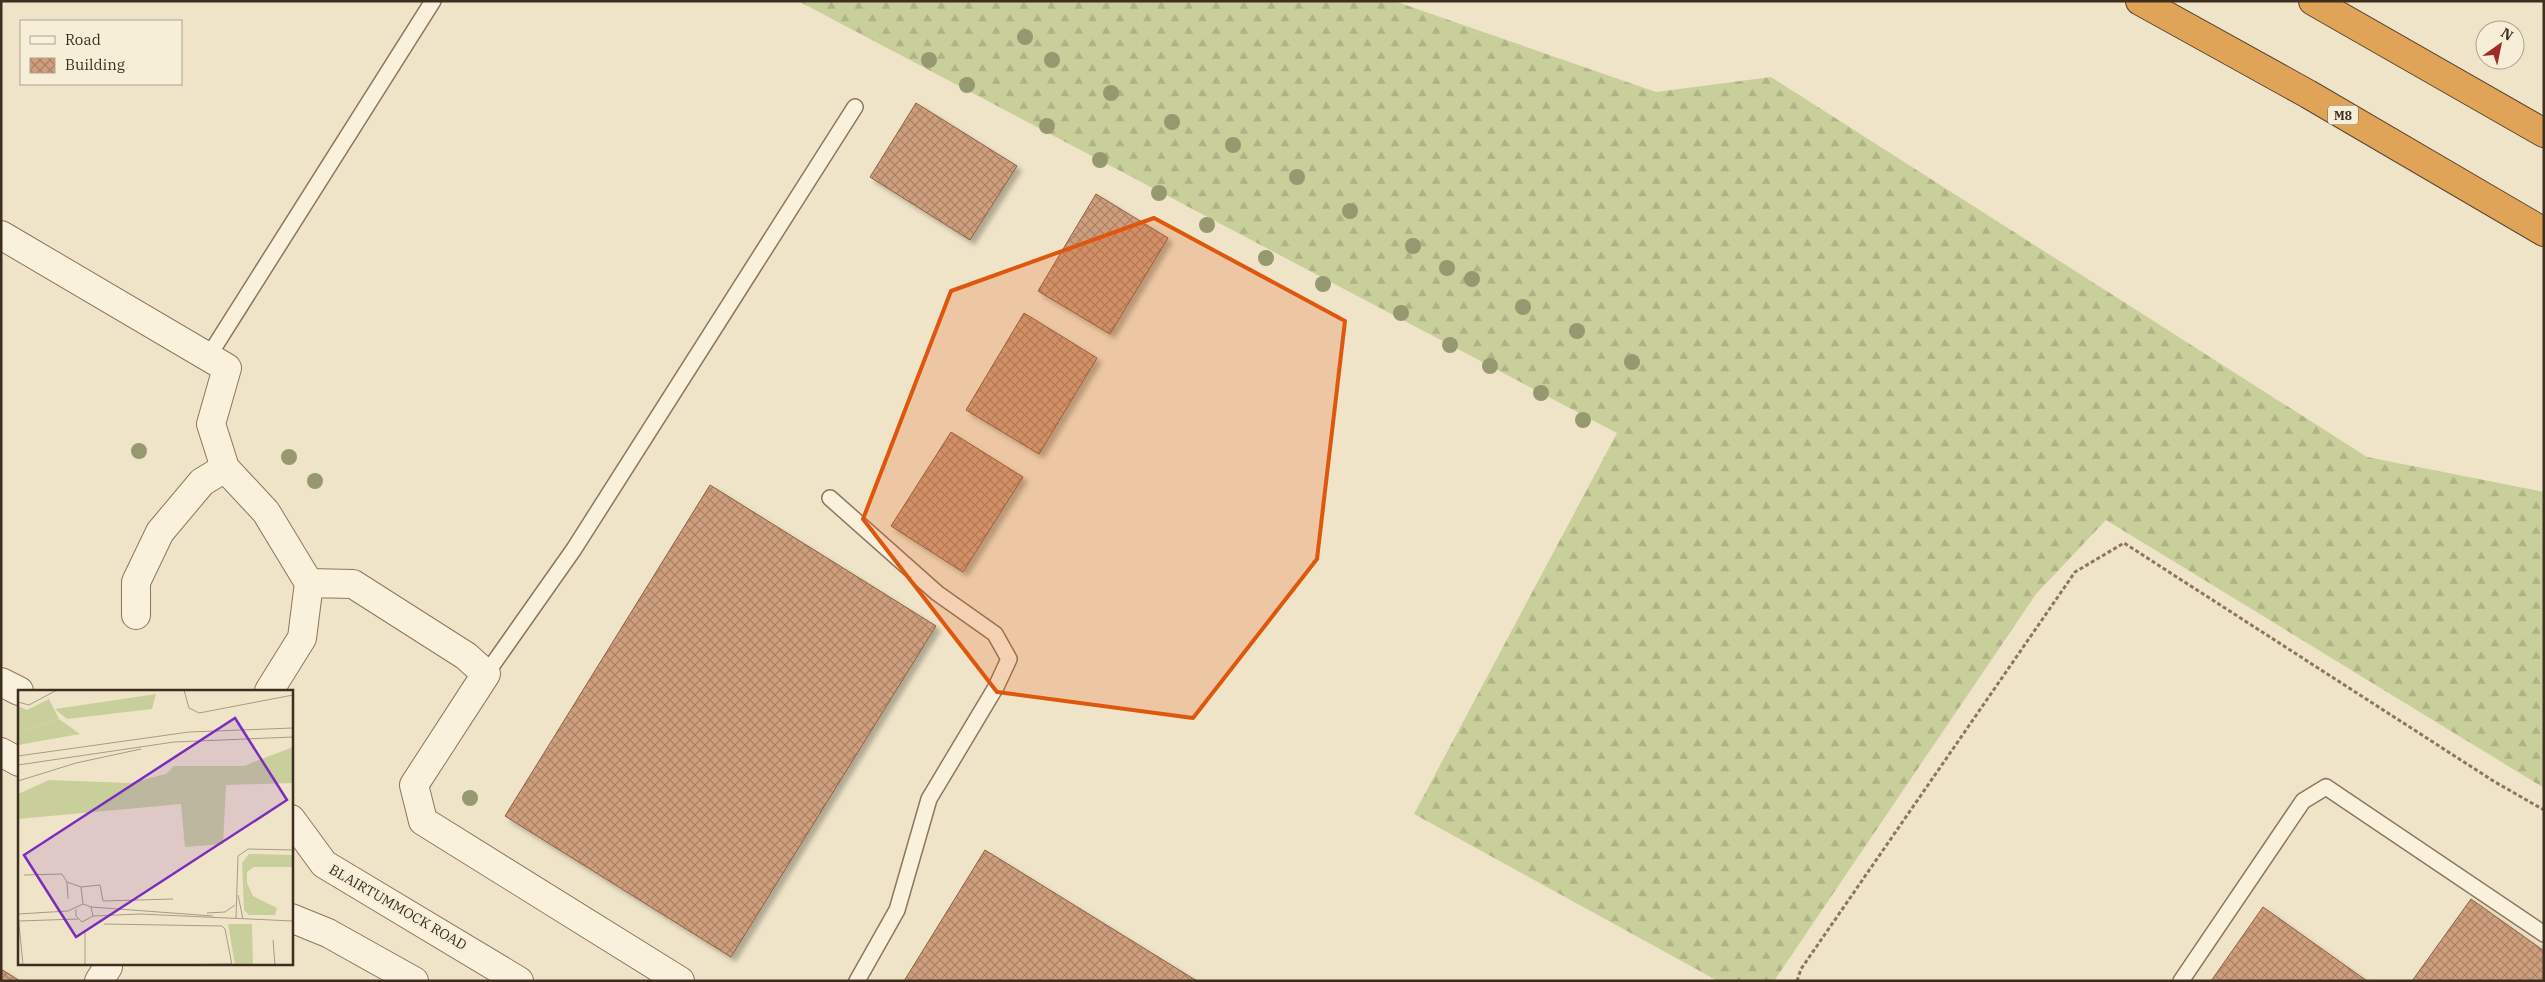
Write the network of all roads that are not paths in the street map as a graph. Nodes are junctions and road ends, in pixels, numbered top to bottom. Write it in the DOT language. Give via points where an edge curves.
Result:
graph roads {
  1 [pos="433,1"];
  2 [pos="2140,1"];
  3 [pos="2313,1"];
  4 [pos="855,107"];
  5 [pos="2544,133"];
  6 [pos="2544,232"];
  7 [pos="1,235"];
  8 [pos="208,357"];
  9 [pos="225,468"];
  10 [pos="830,498"];
  11 [pos="309,583"];
  12 [pos="136,615"];
  13 [pos="486,674"];
  14 [pos="1,682"];
  15 [pos="18,690"];
  16 [pos="270,690"];
  17 [pos="1,752"];
  18 [pos="18,761"];
  19 [pos="292,820"];
  20 [pos="292,918"];
  21 [pos="2544,934"];
  22 [pos="414,981"];
  23 [pos="519,981"];
  24 [pos="680,981"];
  25 [pos="857,981"];
  26 [pos="2181,981"];
  1 -- 8 [label="lane"];
  2 -- 6 [label="highway, M8" via="2308,94"];
  3 -- 5 [label="highway"];
  4 -- 13 [label="lane" via="574,548"];
  7 -- 8 [label="street"];
  8 -- 9 [label="street" via="227,368 211,424"];
  9 -- 11 [label="street" via="266,512"];
  9 -- 12 [label="street" via="202,482 160,532 136,582"];
  10 -- 25 [label="lane" via="937,593 995,634 1009,659 996,687 929,799 897,910"];
  11 -- 13 [label="street" via="353,584 466,656"];
  11 -- 16 [label="street" via="302,638"];
  13 -- 24 [label="street" via="414,785 422,821"];
  14 -- 15 [label="street"];
  17 -- 18 [label="street"];
  19 -- 23 [label="street, BLAIRTUMMOCK ROAD" via="324,864"];
  20 -- 22 [label="street" via="328,933"];
  21 -- 26 [label="lane" via="2326,787 2303,801"];
}
